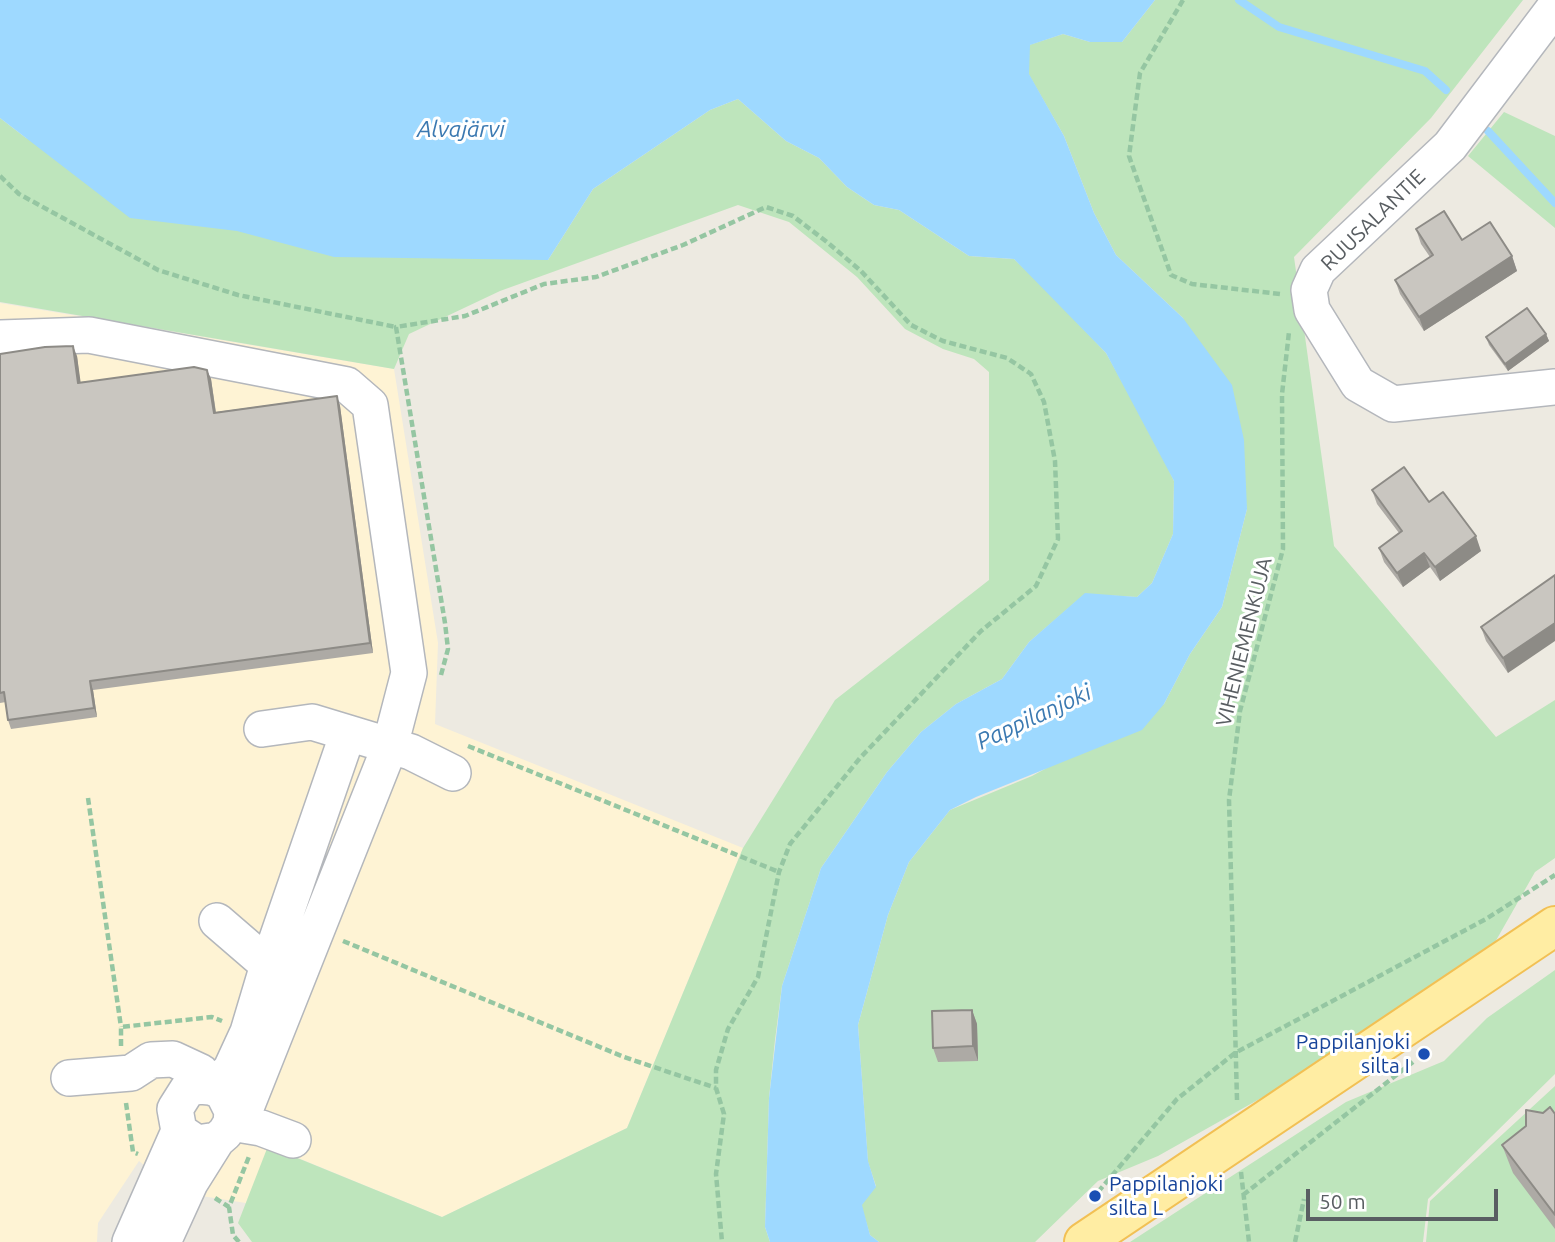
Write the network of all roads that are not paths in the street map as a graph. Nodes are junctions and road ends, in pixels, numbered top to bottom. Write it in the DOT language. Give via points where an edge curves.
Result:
graph roads {
  1 [pos="1555,7"];
  2 [pos="0,338"];
  3 [pos="1555,387"];
  4 [pos="261,729"];
  5 [pos="348,733"];
  6 [pos="390,746"];
  7 [pos="457,758"];
  8 [pos="217,920"];
  9 [pos="1555,926"];
  10 [pos="268,965"];
  11 [pos="131,1073"];
  12 [pos="69,1079"];
  13 [pos="210,1087"];
  14 [pos="177,1120"];
  15 [pos="224,1131"];
  16 [pos="293,1140"];
  17 [pos="130,1242"];
  18 [pos="163,1242"];
  19 [pos="1084,1242"];
  1 -- 3 [label="street, RUUSALANTIE" via="1450,146 1318,270 1309,290 1312,310 1358,384 1393,404"];
  2 -- 6 [label="street" via="89,335 348,385 370,405 409,673"];
  4 -- 5 [label="street" via="312,722"];
  5 -- 6 [label="street"];
  5 -- 10 [label="street"];
  6 -- 7 [label="street"];
  6 -- 15 [label="street" via="247,1105"];
  8 -- 10 [label="street"];
  9 -- 19 [label="main road"];
  10 -- 13 [label="street" via="248,1032 230,1071"];
  11 -- 12 [label="street"];
  11 -- 13 [label="street" via="151,1060 173,1059 201,1072"];
  11 -- 14 [label="street" via="162,1095"];
  13 -- 14 [label="street" via="187,1090 178,1100"];
  13 -- 15 [label="street" via="222,1091 229,1101"];
  14 -- 15 [label="street" via="197,1143"];
  14 -- 17 [label="street"];
  15 -- 16 [label="street" via="261,1128"];
  15 -- 18 [label="street" via="190,1183"];
}
